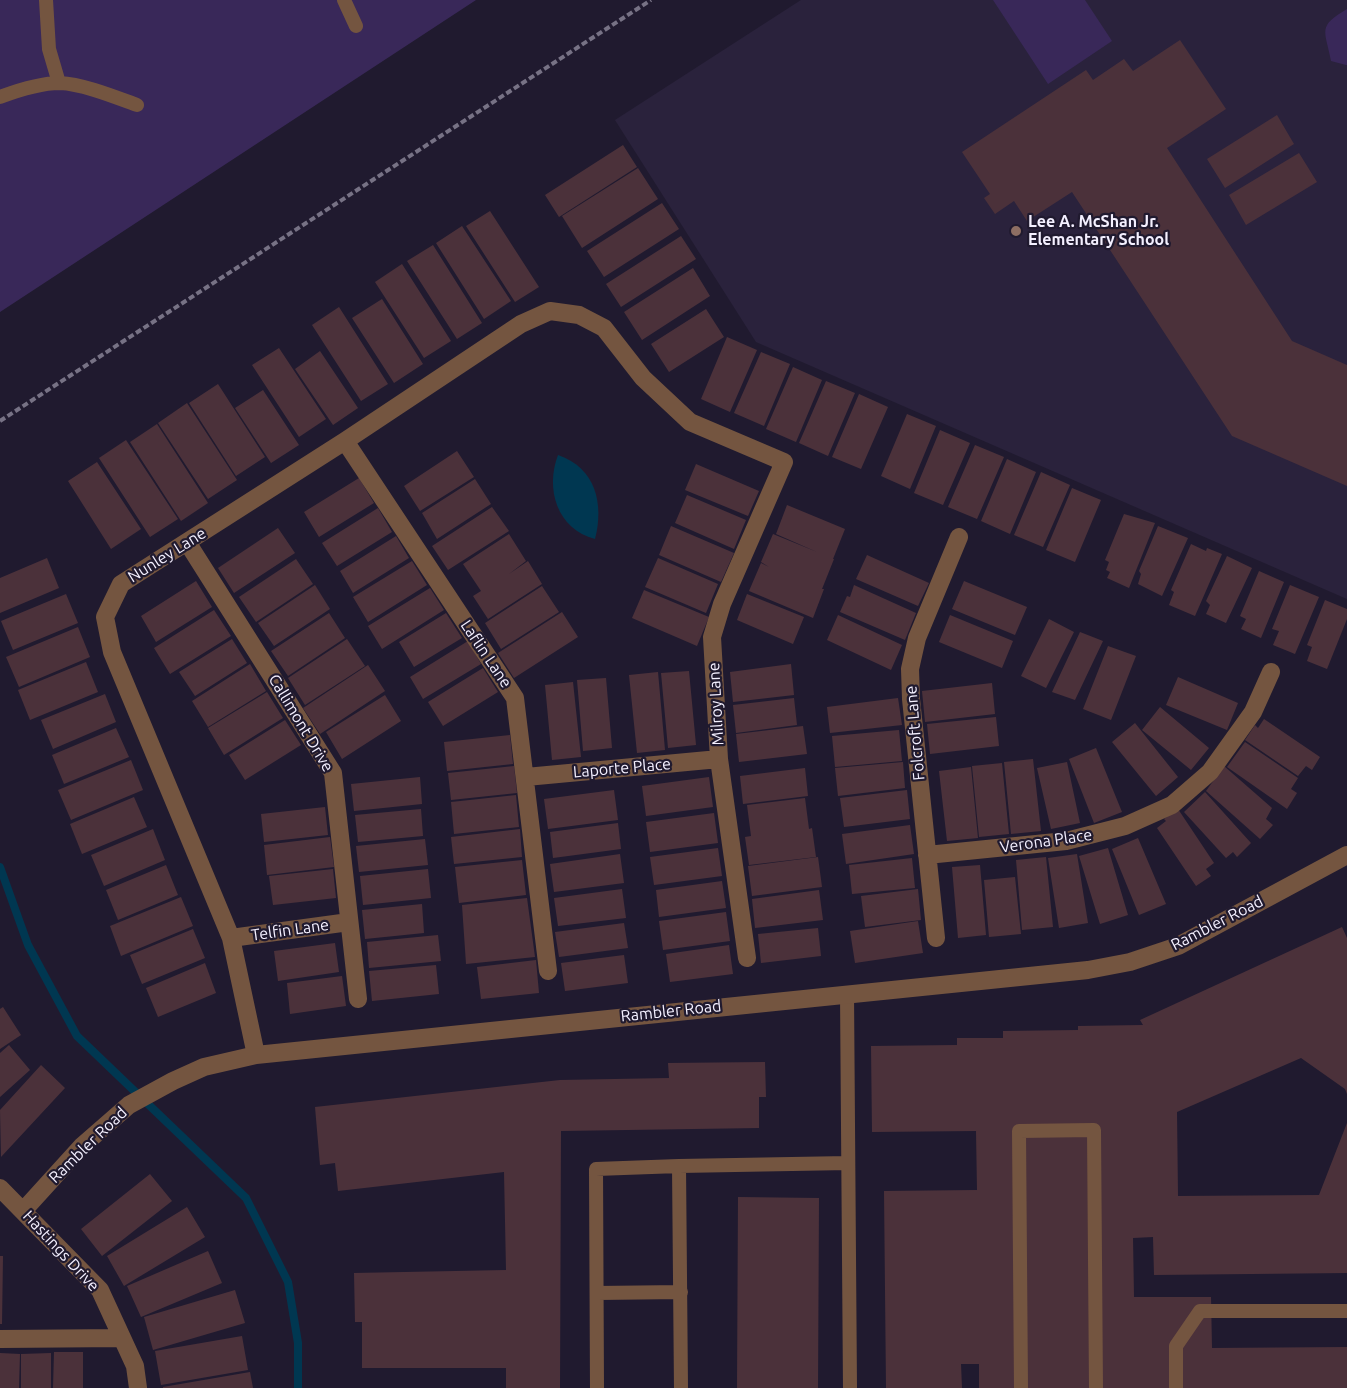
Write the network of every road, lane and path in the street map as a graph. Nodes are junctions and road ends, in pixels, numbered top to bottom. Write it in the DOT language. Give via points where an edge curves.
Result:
graph roads {
  1 [pos="46,0"];
  2 [pos="344,0"];
  3 [pos="651,0"];
  4 [pos="356,26"];
  5 [pos="59,83"];
  6 [pos="0,97"];
  7 [pos="137,105"];
  8 [pos="0,421"];
  9 [pos="345,441"];
  10 [pos="784,462"];
  11 [pos="959,537"];
  12 [pos="187,542"];
  13 [pos="1271,672"];
  14 [pos="719,759"];
  15 [pos="526,777"];
  16 [pos="927,855"];
  17 [pos="1347,855"];
  18 [pos="349,922"];
  19 [pos="231,938"];
  20 [pos="936,938"];
  21 [pos="747,958"];
  22 [pos="548,971"];
  23 [pos="847,993"];
  24 [pos="358,999"];
  25 [pos="256,1055"];
  26 [pos="848,1163"];
  27 [pos="679,1166"];
  28 [pos="0,1188"];
  29 [pos="23,1210"];
  30 [pos="681,1292"];
  31 [pos="597,1293"];
  32 [pos="1347,1311"];
  33 [pos="122,1338"];
  34 [pos="0,1339"];
  35 [pos="138,1388"];
  36 [pos="597,1388"];
  37 [pos="681,1388"];
  38 [pos="850,1388"];
  39 [pos="1021,1388"];
  40 [pos="1096,1388"];
  41 [pos="1176,1388"];
  1 -- 5 [label="lane" via="49,50"];
  2 -- 4 [label="lane"];
  3 -- 8 [label="path"];
  5 -- 6 [label="lane"];
  5 -- 7 [label="lane"];
  9 -- 10 [label="street, Nunley Lane" via="521,324 550,311 579,315 604,328 643,378 690,422"];
  9 -- 12 [label="street, Nunley Lane"];
  9 -- 15 [label="street, Laflin Lane" via="515,698"];
  10 -- 14 [label="street, Milroy Lane" via="722,604 712,637"];
  11 -- 16 [label="street, Folcroft Lane" via="916,638 910,669"];
  12 -- 18 [label="street, Callimont Drive" via="333,773"];
  12 -- 19 [label="street, Nunley Lane" via="121,584 105,617 112,652"];
  13 -- 16 [label="street, Verona Place" via="1253,711 1210,772 1172,805 1125,826 1066,841"];
  14 -- 15 [label="street, Laporte Place"];
  14 -- 21 [label="street, Milroy Lane"];
  15 -- 22 [label="street, Laflin Lane"];
  16 -- 20 [label="street, Folcroft Lane"];
  17 -- 23 [label="street, Rambler Road" via="1178,945 1130,962 1088,970"];
  18 -- 19 [label="street, Telfin Lane"];
  18 -- 24 [label="street, Callimont Drive"];
  19 -- 25 [label="street, Nunley Lane"];
  23 -- 25 [label="street, Rambler Road"];
  23 -- 26 [label="lane"];
  25 -- 29 [label="street, Rambler Road" via="204,1067 129,1105 82,1146"];
  26 -- 27 [label="lane"];
  26 -- 38 [label="lane"];
  27 -- 30 [label="lane"];
  27 -- 31 [label="lane" via="596,1169"];
  28 -- 29 [label="street, Hastings Drive"];
  29 -- 33 [label="street, Hastings Drive" via="100,1290"];
  30 -- 31 [label="lane"];
  30 -- 37 [label="lane"];
  31 -- 36 [label="lane"];
  32 -- 41 [label="lane" via="1200,1311 1176,1346"];
  33 -- 34 [label="street"];
  33 -- 35 [label="street, Hastings Drive" via="135,1366"];
  39 -- 40 [label="lane" via="1019,1131 1083,1130 1094,1130"];
}
